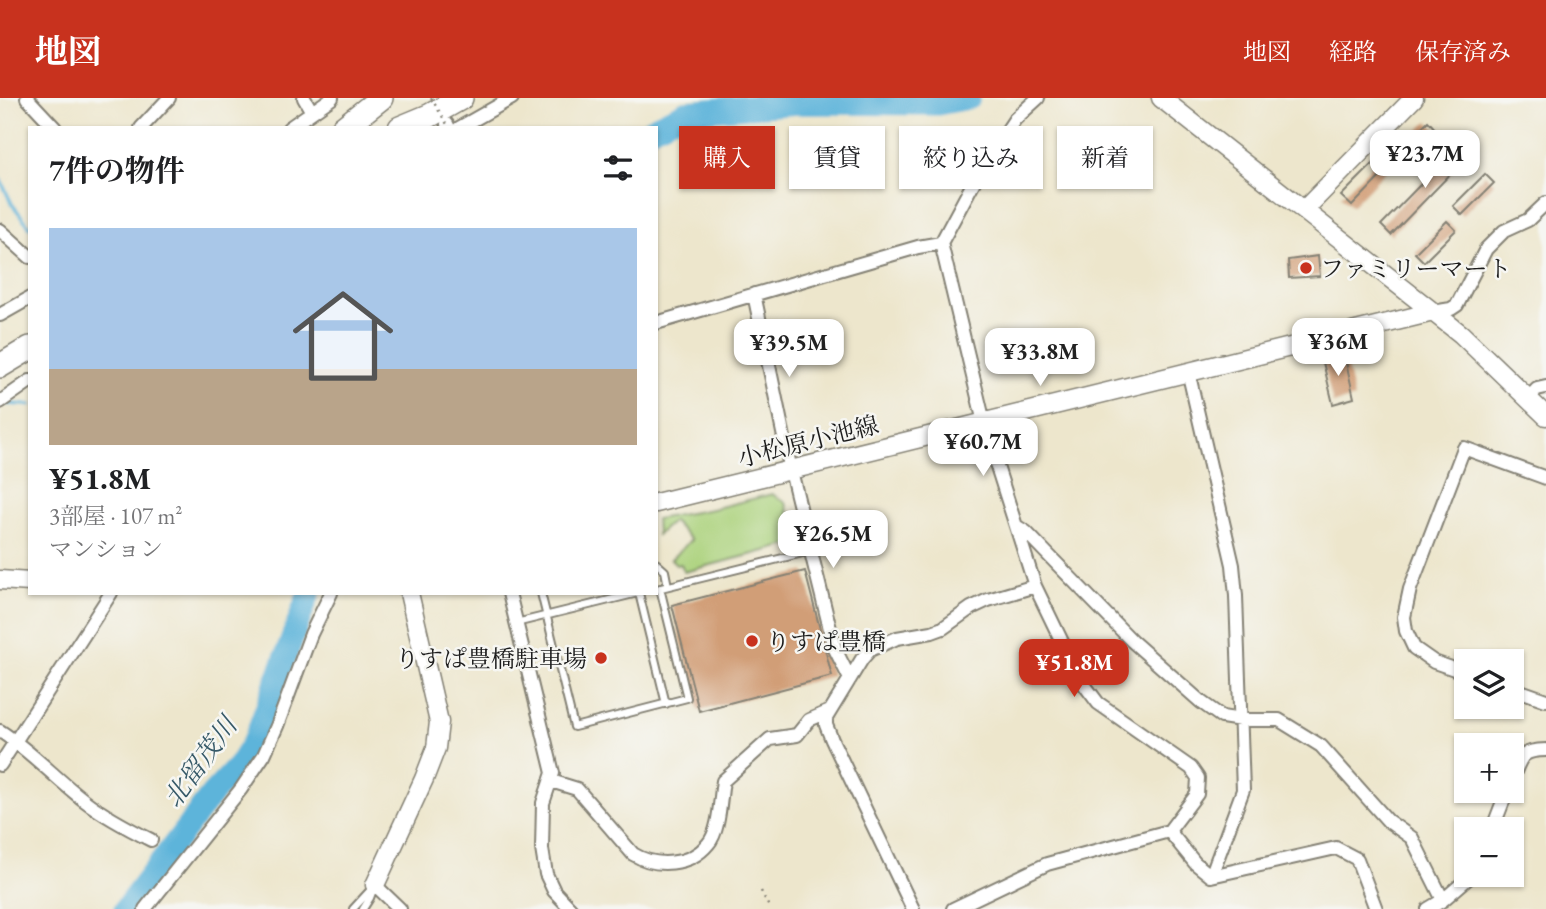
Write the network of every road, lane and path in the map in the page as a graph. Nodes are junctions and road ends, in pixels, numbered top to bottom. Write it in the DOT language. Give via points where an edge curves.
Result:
graph roads {
  1 [pos="27,98"];
  2 [pos="169,98"];
  3 [pos="304,98"];
  4 [pos="332,98"];
  5 [pos="381,98"];
  6 [pos="431,98"];
  7 [pos="438,98"];
  8 [pos="461,98"];
  9 [pos="512,98"];
  10 [pos="1038,98"];
  11 [pos="1161,98"];
  12 [pos="1414,98"];
  13 [pos="312,112"];
  14 [pos="53,126"];
  15 [pos="143,126"];
  16 [pos="292,126"];
  17 [pos="346,126"];
  18 [pos="394,126"];
  19 [pos="450,126"];
  20 [pos="453,126"];
  21 [pos="1546,203"];
  22 [pos="1304,210"];
  23 [pos="0,230"];
  24 [pos="941,243"];
  25 [pos="28,252"];
  26 [pos="754,294"];
  27 [pos="28,299"];
  28 [pos="1433,312"];
  29 [pos="0,315"];
  30 [pos="658,322"];
  31 [pos="28,349"];
  32 [pos="0,366"];
  33 [pos="1188,371"];
  34 [pos="28,383"];
  35 [pos="1546,387"];
  36 [pos="1528,399"];
  37 [pos="0,402"];
  38 [pos="1546,416"];
  39 [pos="985,421"];
  40 [pos="792,471"];
  41 [pos="1546,478"];
  42 [pos="658,503"];
  43 [pos="1016,526"];
  44 [pos="811,551"];
  45 [pos="658,565"];
  46 [pos="0,580"];
  47 [pos="28,582"];
  48 [pos="668,586"];
  49 [pos="1035,586"];
  50 [pos="658,588"];
  51 [pos="110,595"];
  52 [pos="330,595"];
  53 [pos="409,595"];
  54 [pos="509,595"];
  55 [pos="541,595"];
  56 [pos="631,595"];
  57 [pos="639,595"];
  58 [pos="546,616"];
  59 [pos="516,623"];
  60 [pos="1454,669"];
  61 [pos="850,678"];
  62 [pos="1524,692"];
  63 [pos="1546,700"];
  64 [pos="666,704"];
  65 [pos="830,711"];
  66 [pos="1241,720"];
  67 [pos="0,731"];
  68 [pos="15,741"];
  69 [pos="1546,750"];
  70 [pos="1524,754"];
  71 [pos="0,765"];
  72 [pos="551,781"];
  73 [pos="1169,831"];
  74 [pos="152,840"];
  75 [pos="1211,876"];
  76 [pos="1458,887"];
  77 [pos="373,891"];
  78 [pos="761,891"];
  79 [pos="1443,900"];
  80 [pos="145,909"];
  81 [pos="353,909"];
  82 [pos="362,909"];
  83 [pos="368,909"];
  84 [pos="400,909"];
  85 [pos="570,909"];
  86 [pos="770,909"];
  87 [pos="912,909"];
  88 [pos="953,909"];
  89 [pos="1376,909"];
  90 [pos="1429,909"];
  1 -- 14 [label="street"];
  2 -- 15 [label="street"];
  3 -- 13 [label="street"];
  4 -- 13 [label="street"];
  5 -- 17 [label="highway"];
  6 -- 18 [label="highway"];
  6 -- 19 [label="path, bridge"];
  7 -- 18 [label="highway"];
  8 -- 18 [label="highway" via="429,116"];
  9 -- 20 [label="street"];
  10 -- 24 [label="street" via="1015,119"];
  11 -- 22 [label="main road"];
  12 -- 22 [label="main road"];
  13 -- 16 [label="street"];
  21 -- 28 [label="street" via="1528,220 1504,231 1486,250 1457,305"];
  22 -- 28 [label="main road"];
  23 -- 25 [label="street"];
  24 -- 26 [label="street"];
  24 -- 39 [label="street"];
  26 -- 30 [label="street"];
  26 -- 40 [label="street"];
  27 -- 29 [label="street"];
  28 -- 33 [label="main road, 小松原小池線"];
  28 -- 36 [label="main road"];
  31 -- 32 [label="highway"];
  33 -- 39 [label="main road, 小松原小池線"];
  33 -- 66 [label="street" via="1233,565"];
  34 -- 37 [label="street"];
  35 -- 36 [label="street"];
  36 -- 38 [label="main road"];
  39 -- 40 [label="main road, 小松原小池線"];
  39 -- 43 [label="street"];
  40 -- 42 [label="main road, 小松原小池線"];
  40 -- 44 [label="street"];
  41 -- 60 [label="street" via="1464,448 1410,589 1404,617 1414,648"];
  43 -- 49 [label="street"];
  43 -- 66 [label="street" via="1201,702 1222,717"];
  44 -- 48 [label="lane"];
  44 -- 61 [label="street" via="835,649"];
  45 -- 48 [label="lane" via="665,571"];
  46 -- 47 [label="main road"];
  48 -- 50 [label="lane"];
  49 -- 61 [label="street" via="988,600 932,632 877,646"];
  49 -- 73 [label="street" via="1080,678 1098,703 1191,768 1198,778 1197,794"];
  50 -- 64 [label="lane" via="687,698"];
  51 -- 68 [label="street"];
  52 -- 80 [label="street" via="264,755"];
  53 -- 77 [label="main road" via="439,722 436,748"];
  54 -- 59 [label="street"];
  55 -- 58 [label="lane"];
  56 -- 58 [label="lane"];
  57 -- 64 [label="lane"];
  58 -- 59 [label="lane"];
  58 -- 64 [label="lane" via="574,727"];
  59 -- 72 [label="street" via="554,773"];
  61 -- 65 [label="street"];
  62 -- 63 [label="street"];
  65 -- 72 [label="street" via="809,720 797,735 770,739 723,781 718,821 709,844 673,863 657,863 633,854 577,789"];
  65 -- 87 [label="street" via="826,725 832,740"];
  66 -- 75 [label="street" via="1243,790"];
  66 -- 79 [label="street" via="1279,720 1321,746 1388,821 1412,838"];
  67 -- 68 [label="street"];
  68 -- 71 [label="street"];
  68 -- 74 [label="street" via="85,801"];
  69 -- 70 [label="street"];
  72 -- 85 [label="street" via="543,803 542,849 546,874"];
  73 -- 75 [label="street"];
  73 -- 88 [label="street" via="1047,864"];
  75 -- 89 [label="street" via="1336,848 1357,859"];
  76 -- 79 [label="street"];
  77 -- 81 [label="lane"];
  77 -- 82 [label="lane"];
  77 -- 83 [label="lane"];
  77 -- 84 [label="street"];
  78 -- 86 [label="path"];
  79 -- 90 [label="street"];
}
